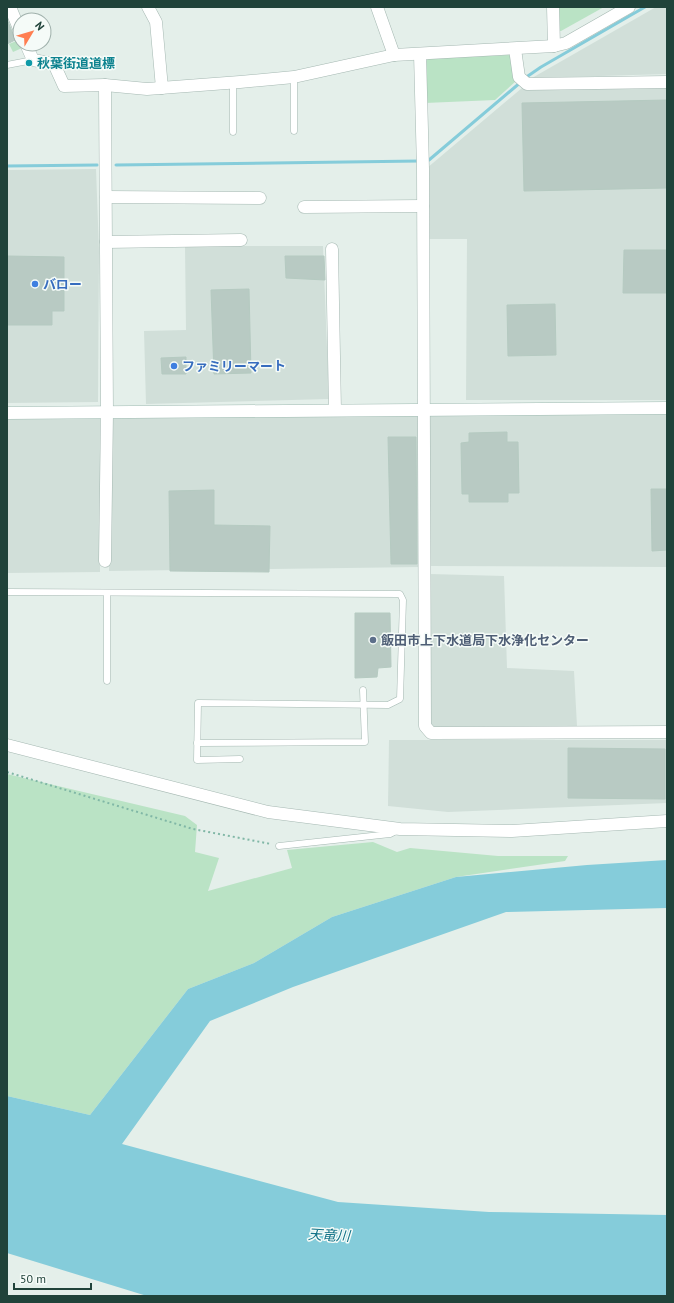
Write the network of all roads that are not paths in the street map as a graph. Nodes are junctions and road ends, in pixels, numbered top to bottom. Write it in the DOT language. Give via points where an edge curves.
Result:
graph roads {
  1 [pos="148,7"];
  2 [pos="376,7"];
  3 [pos="553,7"];
  4 [pos="629,7"];
  5 [pos="554,46"];
  6 [pos="516,49"];
  7 [pos="30,52"];
  8 [pos="420,54"];
  9 [pos="394,55"];
  10 [pos="33,60"];
  11 [pos="7,65"];
  12 [pos="294,77"];
  13 [pos="667,82"];
  14 [pos="233,83"];
  15 [pos="105,85"];
  16 [pos="162,88"];
  17 [pos="294,131"];
  18 [pos="234,132"];
  19 [pos="106,197"];
  20 [pos="260,198"];
  21 [pos="423,206"];
  22 [pos="304,207"];
  23 [pos="241,240"];
  24 [pos="106,242"];
  25 [pos="332,249"];
  26 [pos="667,408"];
  27 [pos="423,409"];
  28 [pos="335,410"];
  29 [pos="107,412"];
  30 [pos="7,413"];
  31 [pos="105,561"];
  32 [pos="7,592"];
  33 [pos="107,593"];
  34 [pos="107,681"];
  35 [pos="363,690"];
  36 [pos="363,705"];
  37 [pos="667,732"];
  38 [pos="197,743"];
  39 [pos="7,745"];
  40 [pos="240,759"];
  41 [pos="667,821"];
  42 [pos="400,829"];
  43 [pos="278,846"];
  1 -- 16 [label="street" via="156,22"];
  2 -- 9 [label="street"];
  3 -- 5 [label="street"];
  4 -- 5 [label="street" via="566,43"];
  5 -- 6 [label="street"];
  6 -- 8 [label="street"];
  6 -- 13 [label="street" via="522,80"];
  7 -- 10 [label="street"];
  8 -- 9 [label="street"];
  8 -- 21 [label="street"];
  9 -- 12 [label="street"];
  10 -- 11 [label="lane"];
  10 -- 15 [label="street" via="54,64 64,86"];
  12 -- 14 [label="street"];
  12 -- 17 [label="lane"];
  14 -- 16 [label="street"];
  14 -- 18 [label="lane"];
  15 -- 16 [label="street"];
  15 -- 19 [label="street"];
  19 -- 20 [label="street"];
  19 -- 24 [label="street"];
  21 -- 22 [label="street"];
  21 -- 27 [label="street"];
  23 -- 24 [label="street"];
  24 -- 29 [label="street"];
  25 -- 28 [label="street"];
  26 -- 27 [label="street"];
  27 -- 28 [label="street"];
  27 -- 37 [label="street" via="426,726 431,734"];
  28 -- 29 [label="street"];
  29 -- 30 [label="street"];
  29 -- 31 [label="street"];
  32 -- 33 [label="lane"];
  33 -- 34 [label="lane"];
  33 -- 36 [label="lane" via="400,594 403,600 400,698 388,705"];
  35 -- 36 [label="lane"];
  36 -- 38 [label="lane" via="198,703"];
  36 -- 38 [label="lane" via="365,742"];
  38 -- 40 [label="lane" via="197,760"];
  39 -- 42 [label="street" via="268,812"];
  41 -- 42 [label="street" via="512,831"];
  42 -- 43 [label="lane" via="390,834"];
}
